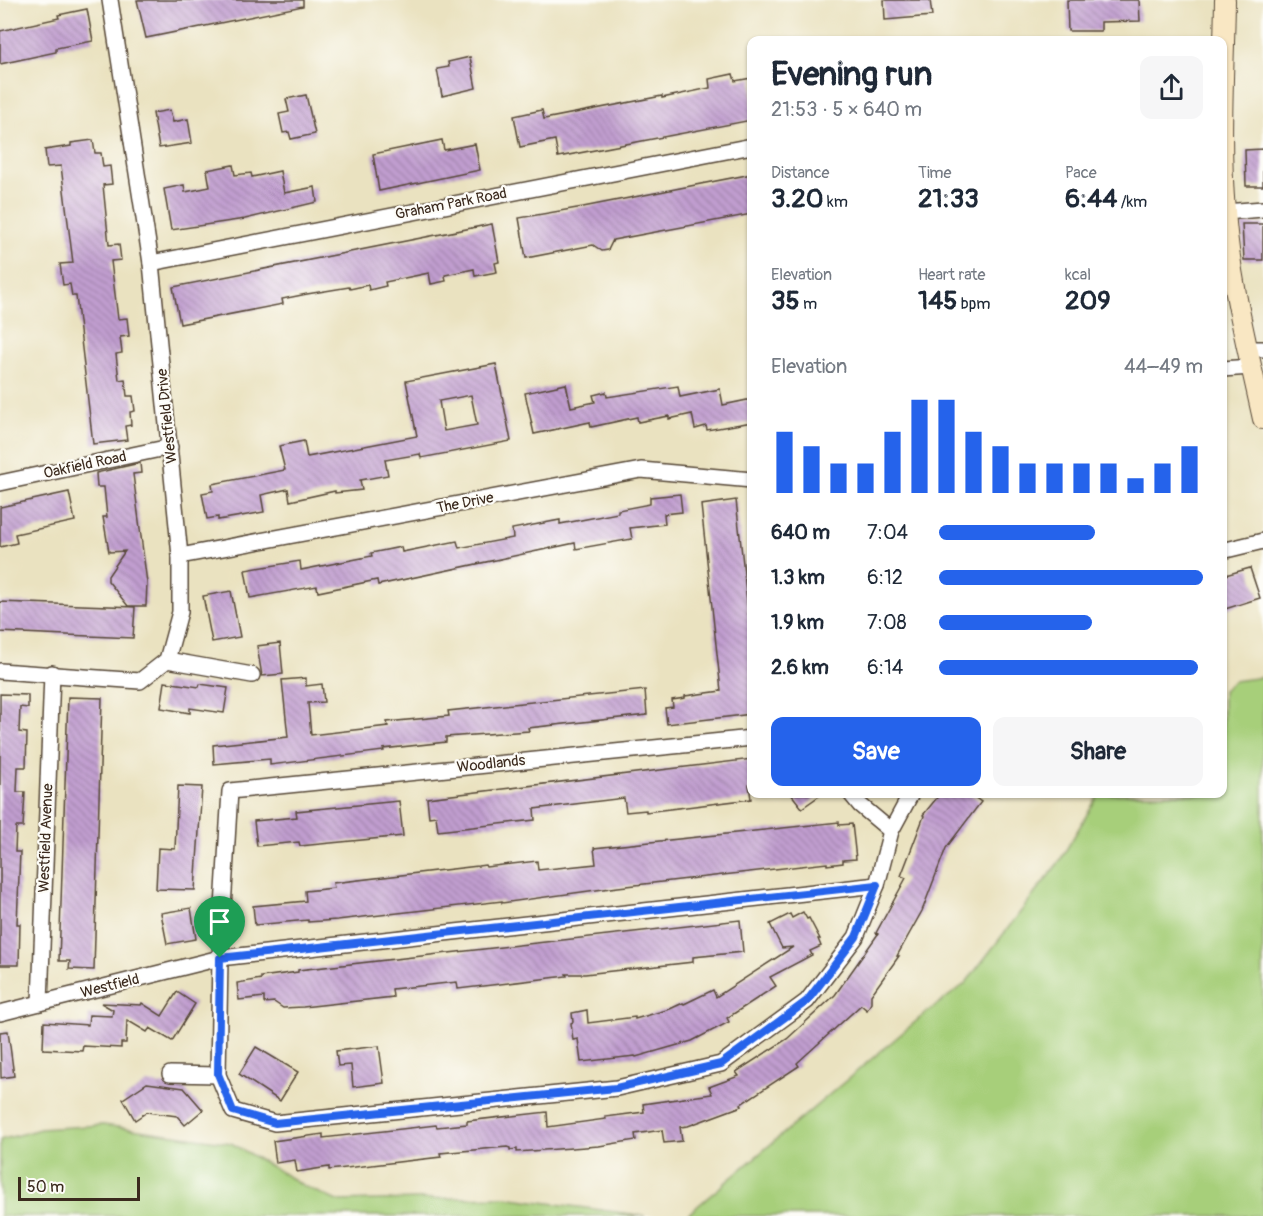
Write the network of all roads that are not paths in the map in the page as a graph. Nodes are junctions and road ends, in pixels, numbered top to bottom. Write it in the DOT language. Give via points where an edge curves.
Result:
graph roads {
  1 [pos="110,0"];
  2 [pos="1225,0"];
  3 [pos="1224,36"];
  4 [pos="747,147"];
  5 [pos="1227,200"];
  6 [pos="1263,209"];
  7 [pos="1227,228"];
  8 [pos="151,263"];
  9 [pos="1254,355"];
  10 [pos="1227,367"];
  11 [pos="1263,419"];
  12 [pos="170,447"];
  13 [pos="747,480"];
  14 [pos="0,483"];
  15 [pos="1263,541"];
  16 [pos="1227,550"];
  17 [pos="180,556"];
  18 [pos="167,660"];
  19 [pos="0,671"];
  20 [pos="52,673"];
  21 [pos="252,675"];
  22 [pos="747,739"];
  23 [pos="854,798"];
  24 [pos="909,798"];
  25 [pos="891,831"];
  26 [pos="877,885"];
  27 [pos="220,958"];
  28 [pos="40,1003"];
  29 [pos="0,1013"];
  30 [pos="170,1074"];
  31 [pos="218,1074"];
  1 -- 8 [label="street, Westfield Drive"];
  2 -- 3 [label="main road"];
  4 -- 8 [label="street, Graham Park Road"];
  5 -- 6 [label="street"];
  7 -- 9 [label="main road" via="1232,275"];
  8 -- 12 [label="street, Westfield Drive"];
  9 -- 10 [label="street"];
  9 -- 11 [label="main road"];
  12 -- 14 [label="street, Oakfield Road"];
  12 -- 17 [label="street, Westfield Drive"];
  13 -- 17 [label="street, The Drive" via="641,470"];
  15 -- 16 [label="street"];
  17 -- 18 [label="street, Westfield Drive" via="180,612"];
  18 -- 20 [label="street" via="140,681"];
  18 -- 21 [label="street"];
  19 -- 20 [label="street"];
  20 -- 28 [label="street, Westfield Avenue"];
  22 -- 27 [label="street, Woodlands" via="230,791"];
  23 -- 25 [label="street"];
  24 -- 25 [label="street"];
  25 -- 26 [label="street"];
  26 -- 27 [label="street, Westfield"];
  26 -- 31 [label="street" via="856,937 807,1001 721,1064 616,1088 275,1123 233,1111"];
  27 -- 28 [label="street, Westfield"];
  27 -- 31 [label="street"];
  28 -- 29 [label="street, Westfield"];
  30 -- 31 [label="street"];
}
